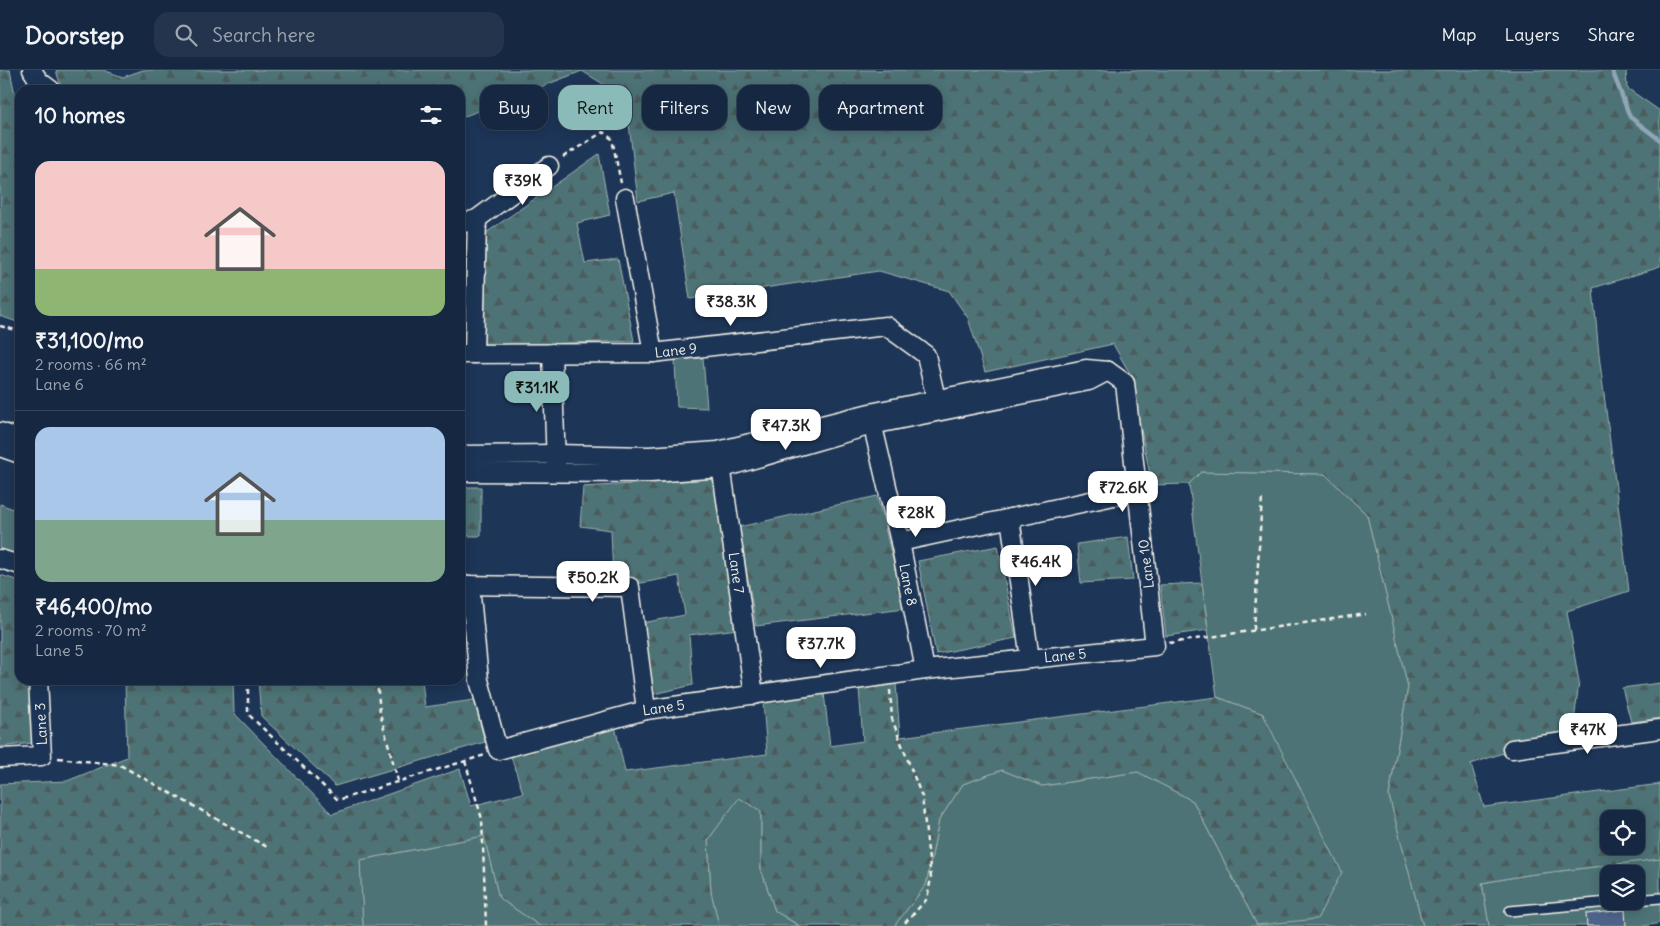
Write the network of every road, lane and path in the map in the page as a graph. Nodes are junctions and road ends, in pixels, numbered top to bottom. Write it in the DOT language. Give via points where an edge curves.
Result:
graph roads {
  1 [pos="32,70"];
  2 [pos="44,85"];
  3 [pos="549,166"];
  4 [pos="625,198"];
  5 [pos="478,219"];
  6 [pos="465,223"];
  7 [pos="0,326"];
  8 [pos="15,330"];
  9 [pos="653,352"];
  10 [pos="552,353"];
  11 [pos="467,354"];
  12 [pos="1108,371"];
  13 [pos="936,399"];
  14 [pos="871,419"];
  15 [pos="0,432"];
  16 [pos="15,437"];
  17 [pos="0,446"];
  18 [pos="718,451"];
  19 [pos="15,452"];
  20 [pos="465,455"];
  21 [pos="556,462"];
  22 [pos="723,468"];
  23 [pos="465,471"];
  24 [pos="1137,491"];
  25 [pos="1262,497"];
  26 [pos="1010,518"];
  27 [pos="900,542"];
  28 [pos="0,559"];
  29 [pos="15,564"];
  30 [pos="465,585"];
  31 [pos="1366,614"];
  32 [pos="1254,631"];
  33 [pos="1155,646"];
  34 [pos="1030,659"];
  35 [pos="925,670"];
  36 [pos="889,676"];
  37 [pos="38,685"];
  38 [pos="248,685"];
  39 [pos="377,685"];
  40 [pos="754,695"];
  41 [pos="646,710"];
  42 [pos="1660,730"];
  43 [pos="1512,749"];
  44 [pos="498,750"];
  45 [pos="42,756"];
  46 [pos="0,758"];
  47 [pos="465,761"];
  48 [pos="398,781"];
  49 [pos="267,847"];
  50 [pos="1660,898"];
  51 [pos="1645,899"];
  52 [pos="1600,903"];
  53 [pos="1510,912"];
  54 [pos="486,926"];
  55 [pos="902,926"];
  1 -- 2 [label="street"];
  3 -- 4 [label="path" via="603,132 612,139"];
  3 -- 5 [label="street"];
  4 -- 9 [label="street"];
  5 -- 6 [label="street"];
  5 -- 11 [label="street"];
  7 -- 8 [label="path"];
  9 -- 10 [label="street, Lane 9"];
  9 -- 13 [label="street, Lane 9" via="886,326 926,355"];
  10 -- 11 [label="street, Lane 9"];
  10 -- 21 [label="street"];
  12 -- 13 [label="street" via="1086,369"];
  12 -- 14 [label="street" via="1090,381"];
  12 -- 24 [label="street, Lane 10" via="1125,383"];
  13 -- 14 [label="street"];
  14 -- 18 [label="street"];
  14 -- 22 [label="street"];
  14 -- 27 [label="street, Lane 8"];
  15 -- 16 [label="street"];
  17 -- 19 [label="street"];
  18 -- 21 [label="street"];
  18 -- 22 [label="street, Lane 7"];
  20 -- 21 [label="street"];
  21 -- 22 [label="street" via="650,473"];
  21 -- 23 [label="street"];
  22 -- 40 [label="street, Lane 7"];
  24 -- 26 [label="street"];
  24 -- 33 [label="street, Lane 10"];
  25 -- 32 [label="path"];
  26 -- 27 [label="street"];
  26 -- 34 [label="street"];
  27 -- 35 [label="street, Lane 8"];
  28 -- 29 [label="street"];
  30 -- 41 [label="street" via="630,587"];
  30 -- 44 [label="street" via="479,680"];
  31 -- 32 [label="path"];
  32 -- 33 [label="path"];
  33 -- 34 [label="street, Lane 5"];
  34 -- 35 [label="street, Lane 5"];
  35 -- 36 [label="street, Lane 5"];
  36 -- 40 [label="street, Lane 5"];
  36 -- 55 [label="path" via="892,719 922,798 930,878 927,899"];
  37 -- 45 [label="street, Lane 3"];
  38 -- 48 [label="path" via="248,714 338,800"];
  39 -- 48 [label="path" via="380,713"];
  40 -- 41 [label="street, Lane 5"];
  41 -- 44 [label="street, Lane 5"];
  42 -- 43 [label="street"];
  44 -- 47 [label="path"];
  45 -- 46 [label="street, Lane 3"];
  45 -- 49 [label="path" via="120,765"];
  47 -- 48 [label="path"];
  47 -- 54 [label="path" via="482,819"];
  50 -- 51 [label="lane"];
  52 -- 53 [label="lane"];
}
